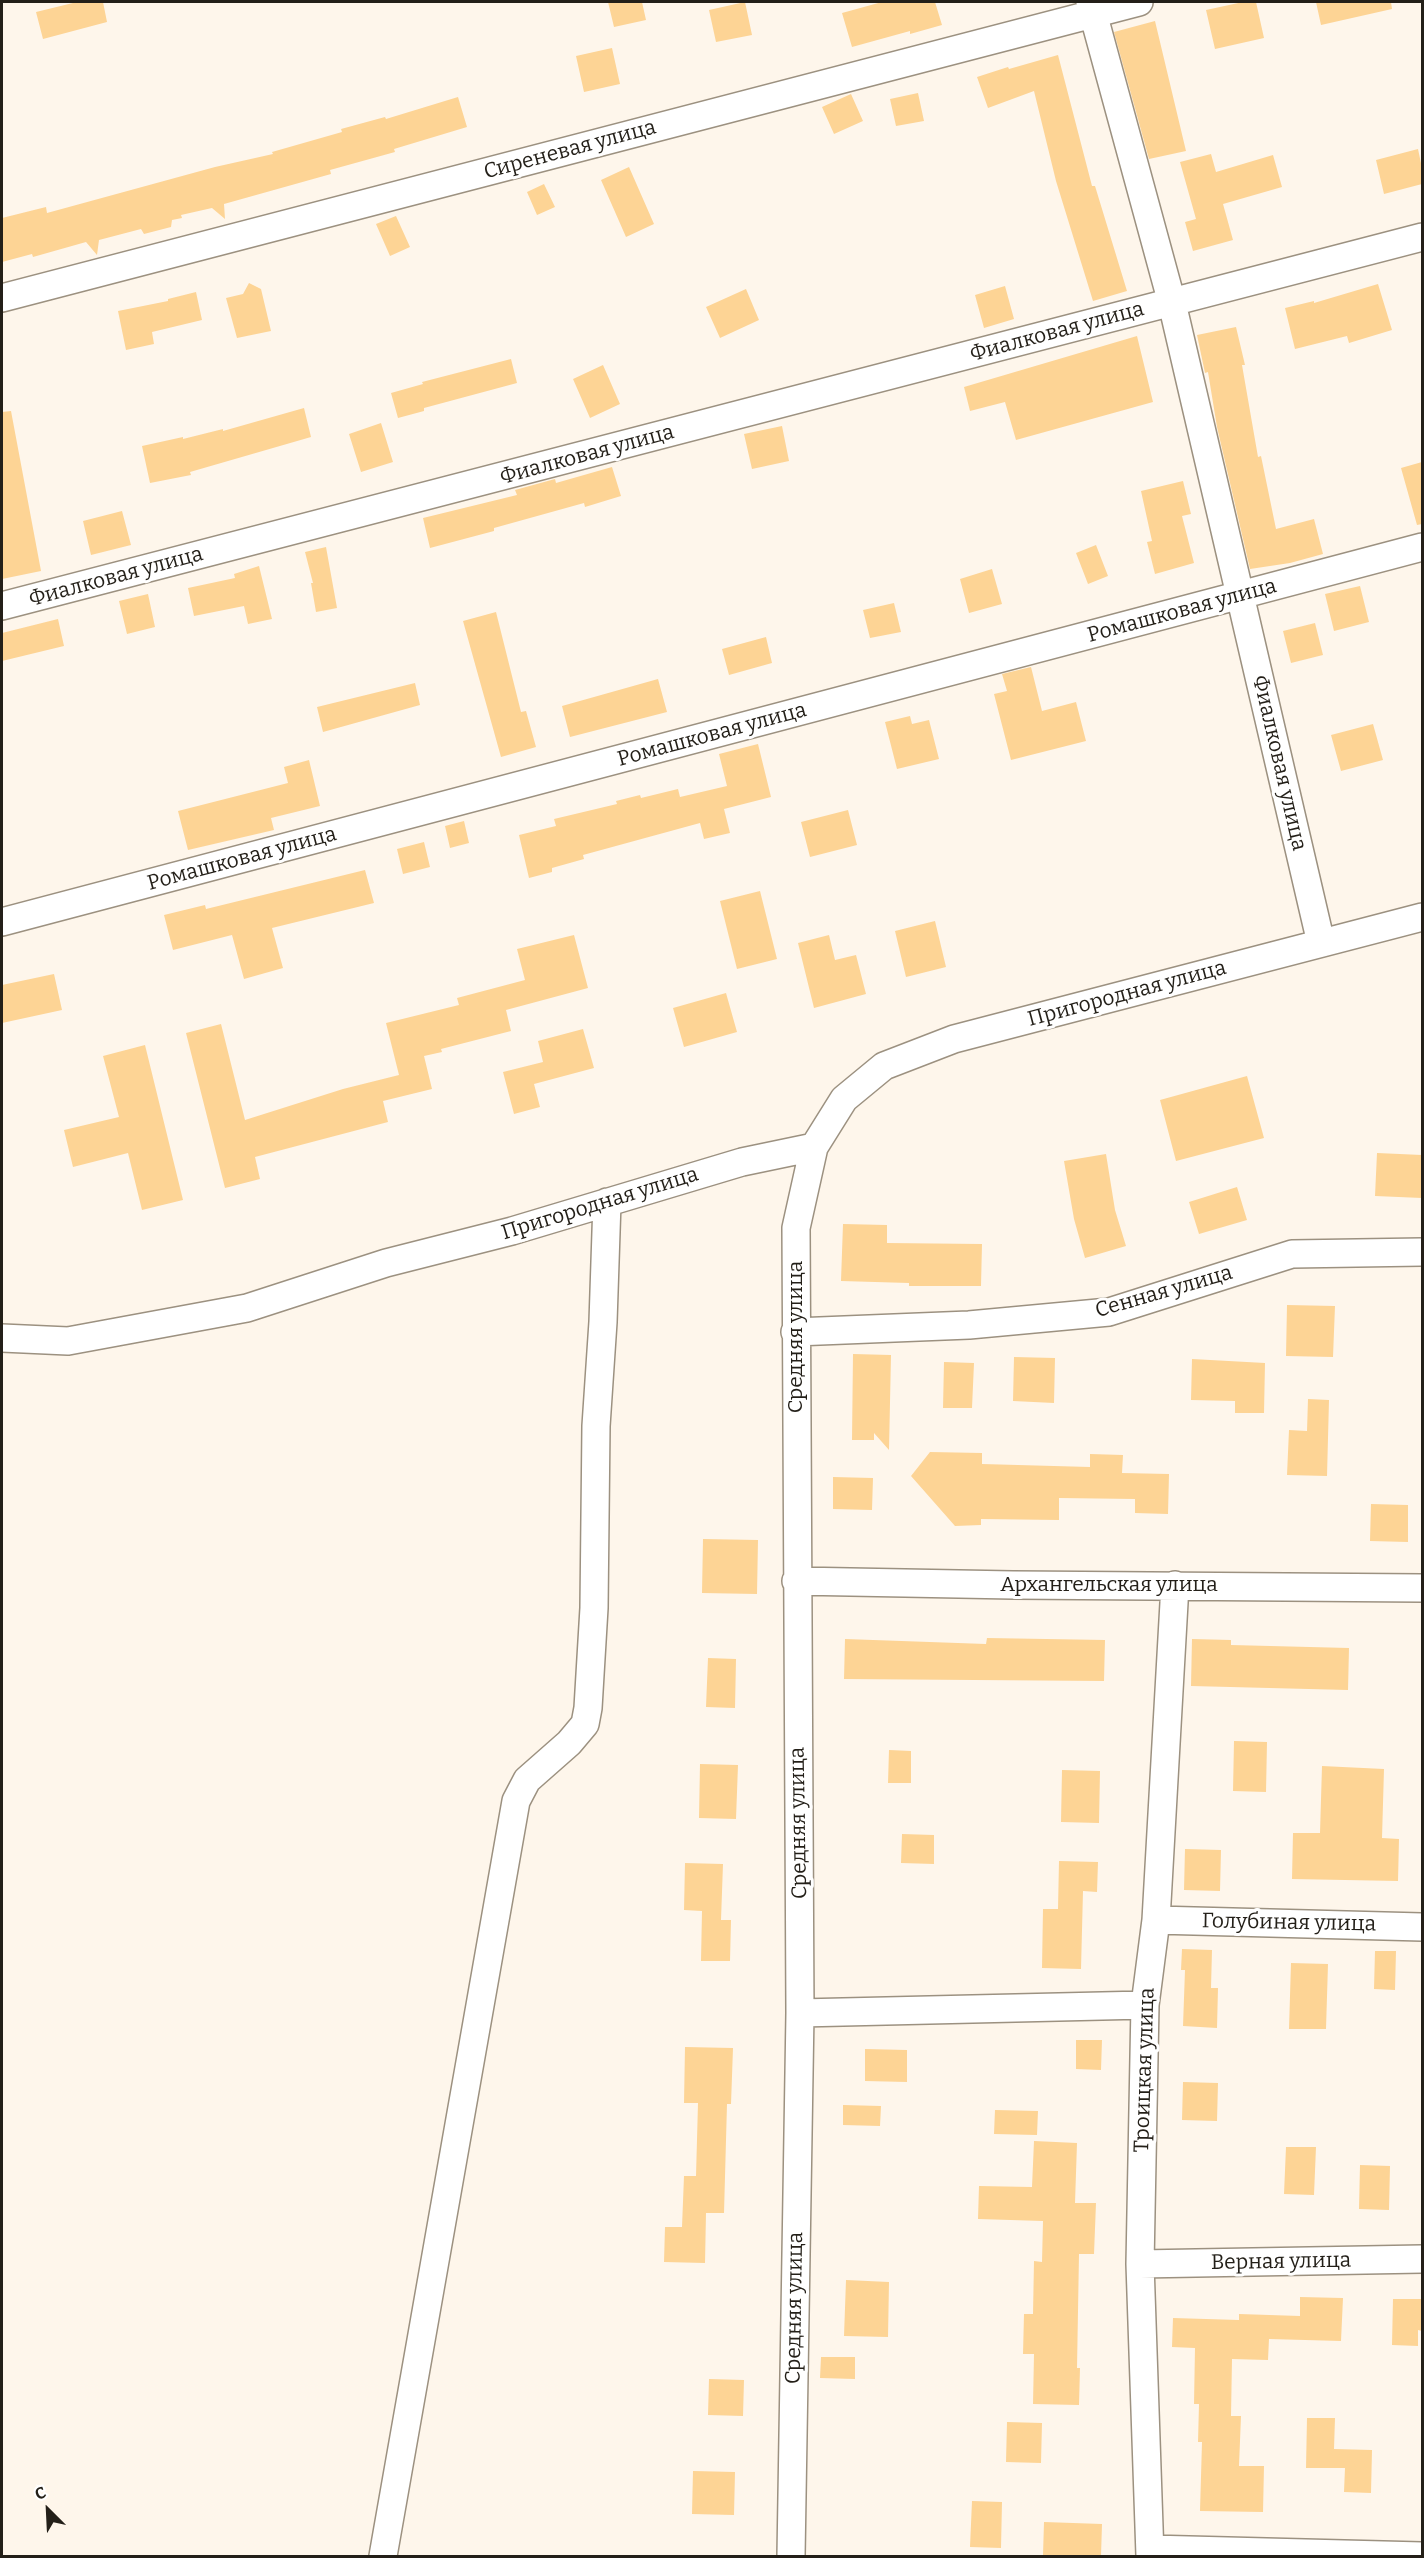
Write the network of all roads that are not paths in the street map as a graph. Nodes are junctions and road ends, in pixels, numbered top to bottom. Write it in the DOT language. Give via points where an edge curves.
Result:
graph roads {
  1 [pos="1139,2"];
  2 [pos="1092,8"];
  3 [pos="1422,237"];
  4 [pos="2,298"];
  5 [pos="1172,303"];
  6 [pos="1422,547"];
  7 [pos="1240,596"];
  8 [pos="2,606"];
  9 [pos="1422,917"];
  10 [pos="2,922"];
  11 [pos="1321,943"];
  12 [pos="844,1099"];
  13 [pos="814,1147"];
  14 [pos="607,1202"];
  15 [pos="1422,1252"];
  16 [pos="795,1332"];
  17 [pos="2,1338"];
  18 [pos="796,1581"];
  19 [pos="1175,1585"];
  20 [pos="1422,1588"];
  21 [pos="1156,1920"];
  22 [pos="1422,1927"];
  23 [pos="1145,2005"];
  24 [pos="800,2013"];
  25 [pos="1422,2259"];
  26 [pos="1140,2264"];
  27 [pos="1150,2553"];
  28 [pos="383,2556"];
  29 [pos="791,2556"];
  30 [pos="1422,2556"];
  1 -- 2 [label="street, Сиреневая улица"];
  2 -- 4 [label="street, Сиреневая улица"];
  2 -- 5 [label="street, Фиалковая улица"];
  3 -- 5 [label="street, Фиалковая улица"];
  5 -- 7 [label="street, Фиалковая улица"];
  5 -- 8 [label="street, Фиалковая улица"];
  6 -- 7 [label="street, Ромашковая улица"];
  7 -- 10 [label="street, Ромашковая улица"];
  7 -- 11 [label="street, Фиалковая улица"];
  9 -- 11 [label="street, Пригородная улица"];
  11 -- 12 [label="street, Пригородная улица" via="954,1039 884,1066"];
  12 -- 13 [label="street, Средняя улица"];
  13 -- 14 [label="street, Пригородная улица" via="742,1162"];
  13 -- 16 [label="street, Средняя улица" via="796,1228"];
  14 -- 17 [label="street, Пригородная улица" via="386,1263 247,1308 68,1341"];
  14 -- 28 [label="street" via="588,1708 585,1724 527,1780 516,1801"];
  15 -- 16 [label="street, Сенная улица" via="1292,1254 1109,1312 969,1325"];
  16 -- 18 [label="street, Средняя улица"];
  18 -- 19 [label="street, Архангельская улица"];
  18 -- 24 [label="street, Средняя улица"];
  19 -- 20 [label="street, Архангельская улица"];
  19 -- 21 [label="street, Троицкая улица"];
  21 -- 22 [label="street, Голубиная улица"];
  21 -- 23 [label="street, Троицкая улица"];
  23 -- 24 [label="street"];
  23 -- 26 [label="street, Троицкая улица"];
  24 -- 29 [label="street, Средняя улица"];
  25 -- 26 [label="street, Верная улица"];
  26 -- 27 [label="street, Троицкая улица"];
  27 -- 30 [label="street"];
}
